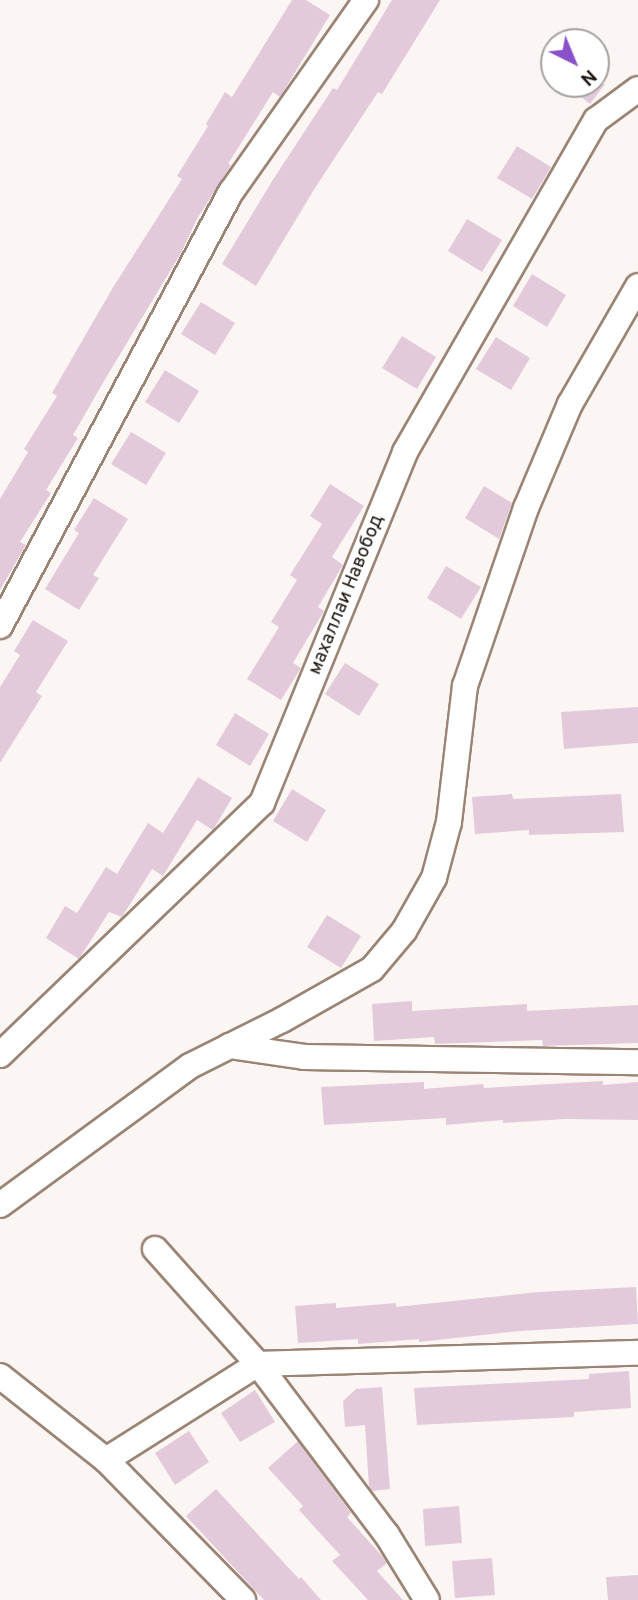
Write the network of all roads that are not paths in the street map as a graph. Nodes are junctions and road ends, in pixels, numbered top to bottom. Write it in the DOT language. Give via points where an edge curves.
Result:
graph roads {
  1 [pos="366,0"];
  2 [pos="638,89"];
  3 [pos="638,286"];
  4 [pos="0,626"];
  5 [pos="229,1046"];
  6 [pos="0,1055"];
  7 [pos="638,1062"];
  8 [pos="0,1205"];
  9 [pos="155,1249"];
  10 [pos="638,1353"];
  11 [pos="258,1364"];
  12 [pos="0,1376"];
  13 [pos="106,1460"];
  14 [pos="243,1600"];
  15 [pos="427,1600"];
  1 -- 4 [label="street" via="231,192"];
  2 -- 6 [label="street, махаллаи Навобод" via="596,120 405,452 262,803"];
  3 -- 5 [label="street" via="570,404 494,597 465,686 449,822 434,878 404,932 372,969"];
  5 -- 7 [label="street" via="304,1057"];
  5 -- 8 [label="street" via="190,1066"];
  9 -- 11 [label="street"];
  10 -- 11 [label="street"];
  11 -- 13 [label="street"];
  11 -- 15 [label="street" via="387,1535"];
  12 -- 13 [label="street"];
  13 -- 14 [label="street"];
}
